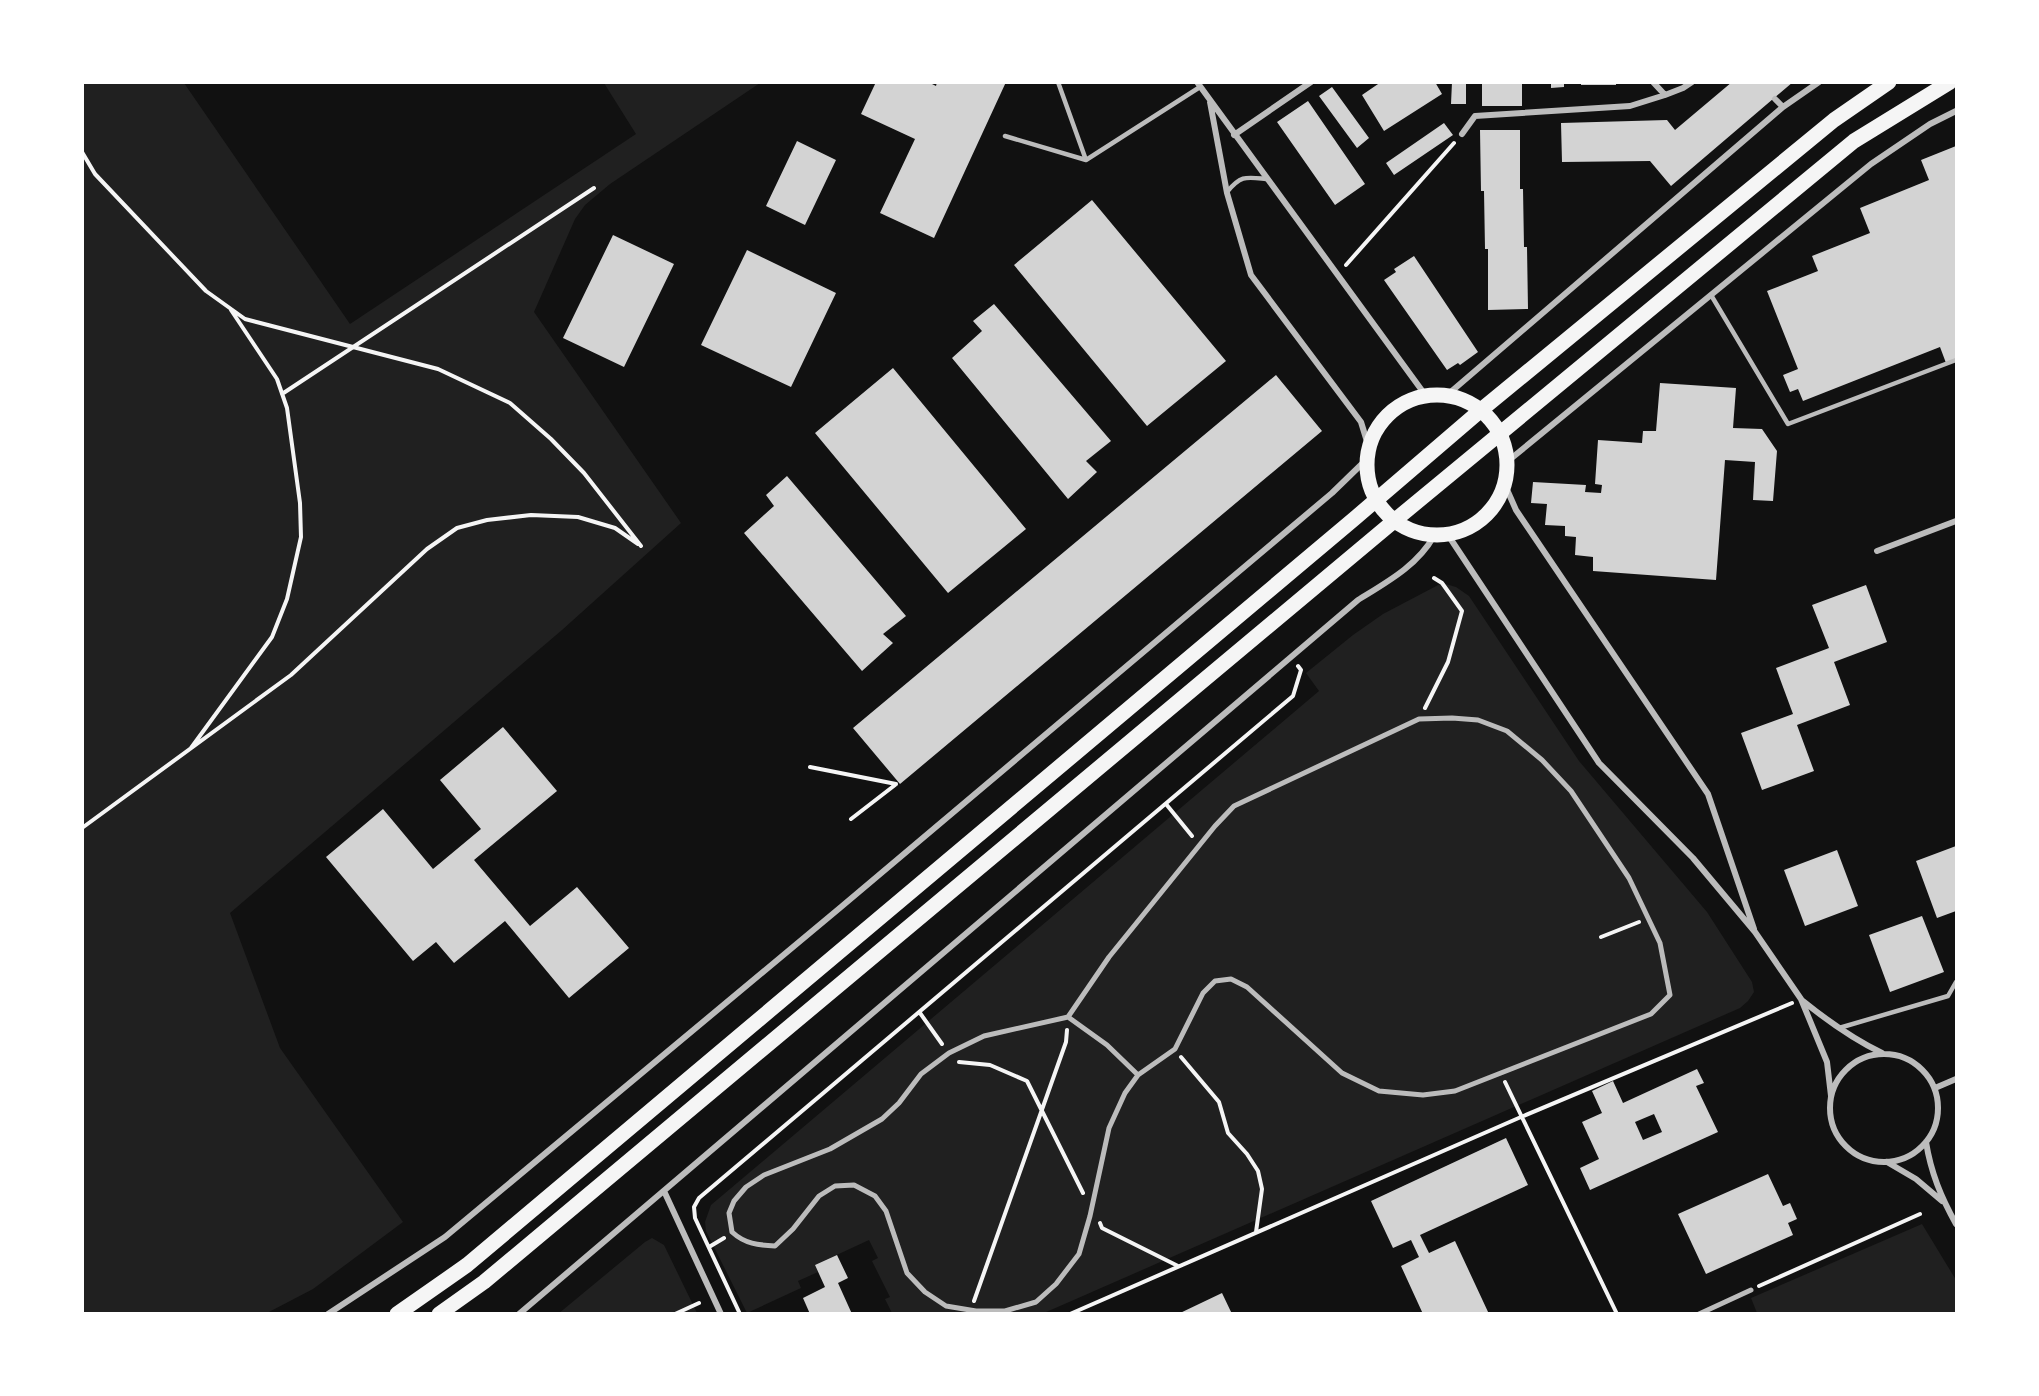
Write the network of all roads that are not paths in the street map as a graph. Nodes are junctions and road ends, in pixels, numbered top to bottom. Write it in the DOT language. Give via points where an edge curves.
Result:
graph roads {
  1 [pos="1058,82"];
  2 [pos="1311,82"];
  3 [pos="1653,82"];
  4 [pos="1692,82"];
  5 [pos="1819,82"];
  6 [pos="1889,82"];
  7 [pos="1950,82"];
  8 [pos="1198,85"];
  9 [pos="1665,95"];
  10 [pos="1775,99"];
  11 [pos="1210,102"];
  12 [pos="1783,107"];
  13 [pos="1956,111"];
  14 [pos="1462,134"];
  15 [pos="1234,135"];
  16 [pos="1005,136"];
  17 [pos="1086,160"];
  18 [pos="1266,179"];
  19 [pos="1227,193"];
  20 [pos="1711,295"];
  21 [pos="1956,360"];
  22 [pos="1426,396"];
  23 [pos="1446,396"];
  24 [pos="1481,410"];
  25 [pos="1500,432"];
  26 [pos="1368,453"];
  27 [pos="1508,461"];
  28 [pos="1505,485"];
  29 [pos="1376,500"];
  30 [pos="1394,520"];
  31 [pos="1956,521"];
  32 [pos="1441,535"];
  33 [pos="1877,551"];
  34 [pos="1755,932"];
  35 [pos="1956,982"];
  36 [pos="1801,999"];
  37 [pos="1068,1017"];
  38 [pos="1837,1028"];
  39 [pos="1883,1054"];
  40 [pos="1138,1074"];
  41 [pos="1956,1080"];
  42 [pos="1935,1088"];
  43 [pos="1832,1096"];
  44 [pos="1926,1142"];
  45 [pos="1887,1162"];
  46 [pos="664,1191"];
  47 [pos="1944,1203"];
  48 [pos="1956,1224"];
  49 [pos="1751,1290"];
  50 [pos="328,1314"];
  51 [pos="397,1314"];
  52 [pos="439,1314"];
  53 [pos="519,1314"];
  54 [pos="721,1314"];
  55 [pos="1699,1314"];
  1 -- 17 [label="lane"];
  2 -- 15 [label="street"];
  3 -- 9 [label="street"];
  4 -- 9 [label="street"];
  5 -- 12 [label="street"];
  6 -- 24 [label="main road" via="1833,120"];
  7 -- 25 [label="main road" via="1854,141"];
  8 -- 11 [label="street"];
  8 -- 17 [label="lane"];
  9 -- 14 [label="street" via="1630,106 1475,116"];
  10 -- 12 [label="street"];
  11 -- 15 [label="street"];
  11 -- 19 [label="street"];
  12 -- 23 [label="street"];
  13 -- 20 [label="street" via="1871,164"];
  15 -- 18 [label="street"];
  16 -- 17 [label="lane"];
  18 -- 19 [label="lane" via="1245,177"];
  18 -- 22 [label="street"];
  19 -- 26 [label="street" via="1251,274 1361,422"];
  20 -- 21 [label="lane" via="1788,424"];
  20 -- 27 [label="street"];
  22 -- 23 [label="main road"];
  22 -- 26 [label="main road" via="1390,413 1375,433"];
  23 -- 24 [label="main road"];
  24 -- 25 [label="main road"];
  24 -- 29 [label="main road"];
  25 -- 27 [label="main road"];
  25 -- 30 [label="main road"];
  26 -- 29 [label="main road" via="1367,474"];
  26 -- 50 [label="street" via="1314,508 445,1237"];
  27 -- 28 [label="main road"];
  28 -- 32 [label="main road" via="1497,502 1481,520 1458,532"];
  28 -- 34 [label="street" via="1516,510 1708,794"];
  29 -- 30 [label="main road"];
  29 -- 51 [label="main road" via="467,1265"];
  30 -- 32 [label="main road" via="1410,530"];
  30 -- 52 [label="main road" via="484,1282"];
  31 -- 33 [label="street"];
  32 -- 34 [label="street" via="1599,763 1693,858"];
  32 -- 46 [label="street" via="1416,561 1358,600"];
  34 -- 36 [label="street"];
  35 -- 38 [label="lane" via="1948,996"];
  36 -- 38 [label="street"];
  36 -- 43 [label="street" via="1827,1062"];
  37 -- 40 [label="street"];
  37 -- 40 [label="street" via="984,1036 949,1053 921,1074 882,1119 830,1149 764,1175 746,1187 729,1213 732,1232 752,1245 775,1246 819,1196 835,1186 854,1185 875,1196 886,1211 907,1273 946,1306 1005,1311 1036,1302 1056,1284 1078,1254 1109,1128"];
  37 -- 40 [label="street" via="1109,957 1234,806 1419,719 1478,720 1507,731 1542,760 1571,791 1629,878 1660,943 1670,995 1651,1014 1455,1091 1423,1095 1379,1090 1342,1073 1247,987 1231,979 1215,981 1203,993 1175,1049"];
  38 -- 39 [label="street"];
  39 -- 42 [label="street" via="1919,1066"];
  39 -- 43 [label="street" via="1871,1055 1850,1066 1835,1084"];
  41 -- 42 [label="street"];
  42 -- 44 [label="street" via="1938,1113"];
  43 -- 45 [label="street" via="1830,1115 1846,1146 1856,1154"];
  44 -- 45 [label="street" via="1914,1153"];
  44 -- 47 [label="street"];
  45 -- 47 [label="street" via="1916,1179"];
  46 -- 53 [label="street"];
  46 -- 54 [label="street"];
  47 -- 48 [label="street"];
  49 -- 55 [label="street"];
}
